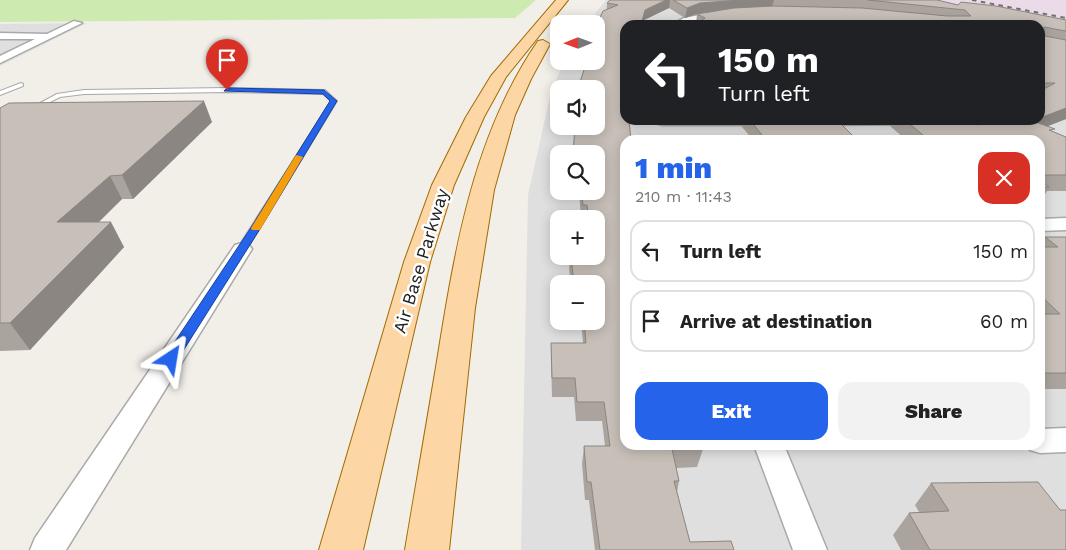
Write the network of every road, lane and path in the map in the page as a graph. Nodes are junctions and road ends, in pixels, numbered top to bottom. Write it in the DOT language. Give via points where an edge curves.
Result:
graph roads {
  1 [pos="562,0"];
  2 [pos="577,0"];
  3 [pos="716,6"];
  4 [pos="690,20"];
  5 [pos="77,24"];
  6 [pos="0,36"];
  7 [pos="52,36"];
  8 [pos="0,60"];
  9 [pos="21,85"];
  10 [pos="0,93"];
  11 [pos="25,113"];
  12 [pos="1066,224"];
  13 [pos="1045,225"];
  14 [pos="242,249"];
  15 [pos="1045,440"];
  16 [pos="1066,440"];
  17 [pos="771,450"];
  18 [pos="47,550"];
  19 [pos="341,550"];
  20 [pos="427,550"];
  21 [pos="810,550"];
  1 -- 19 [label="main road, Air Base Parkway" via="499,76 475,117 443,185 417,262"];
  2 -- 20 [label="main road" via="522,77 483,184 467,261"];
  3 -- 4 [label="street" via="733,13"];
  5 -- 7 [label="street"];
  6 -- 7 [label="street"];
  7 -- 8 [label="street"];
  9 -- 10 [label="lane"];
  11 -- 14 [label="lane" via="59,95 84,92 324,92 334,101"];
  12 -- 13 [label="street"];
  14 -- 18 [label="street"];
  15 -- 16 [label="street"];
  17 -- 21 [label="street"];
}
